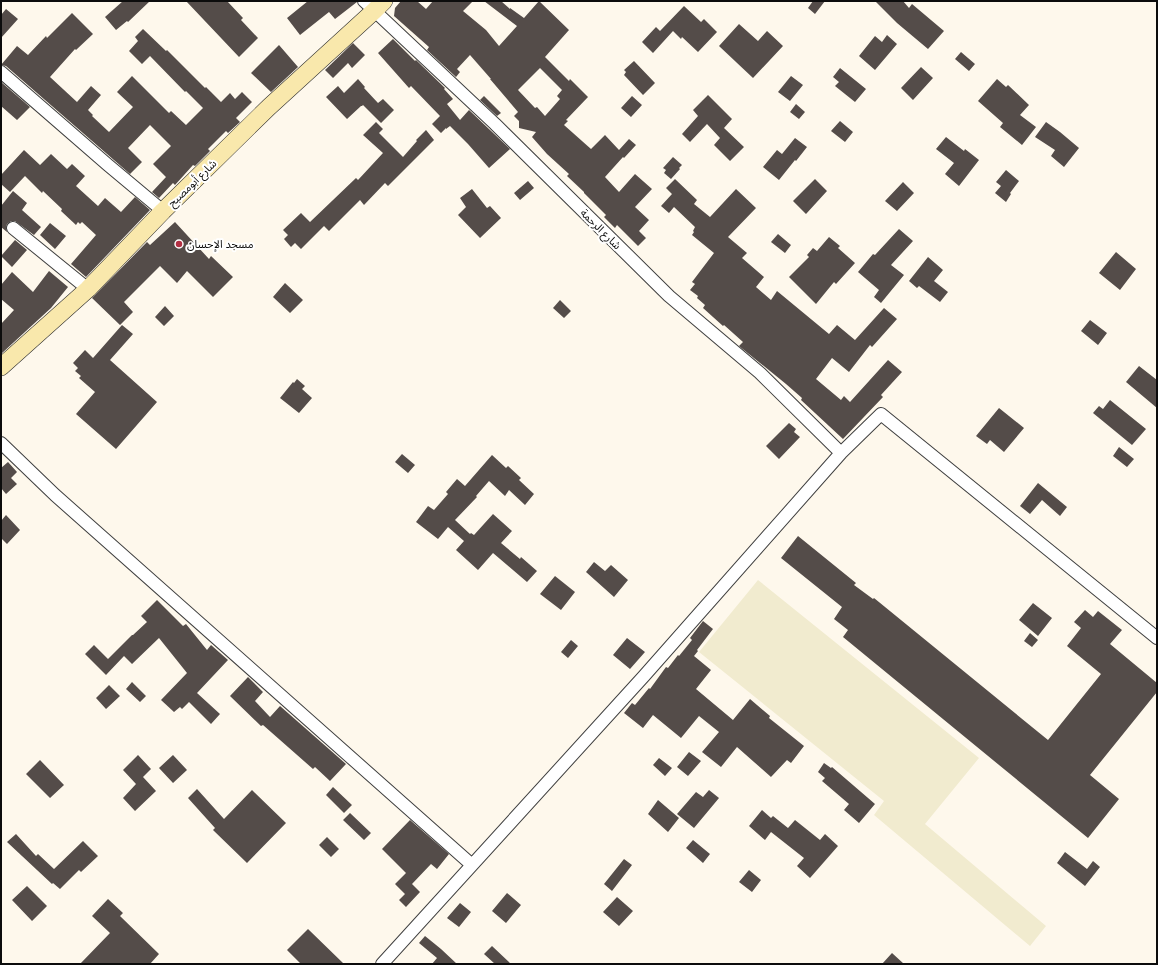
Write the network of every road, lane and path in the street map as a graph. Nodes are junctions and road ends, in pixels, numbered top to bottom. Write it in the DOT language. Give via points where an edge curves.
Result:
graph roads {
  1 [pos="374,4"];
  2 [pos="1,72"];
  3 [pos="163,210"];
  4 [pos="12,228"];
  5 [pos="88,289"];
  6 [pos="1,367"];
  7 [pos="1,443"];
  8 [pos="840,453"];
  9 [pos="1157,638"];
  10 [pos="472,865"];
  11 [pos="382,964"];
  1 -- 3 [label="street, شارع أبومصبح"];
  1 -- 8 [label="street, شارع الرحمة" via="670,296 760,373"];
  2 -- 3 [label="street"];
  3 -- 5 [label="street, شارع أبومصبح"];
  4 -- 5 [label="street"];
  5 -- 6 [label="street, شارع أبومصبح"];
  7 -- 10 [label="street" via="55,495"];
  8 -- 9 [label="street" via="881,414"];
  8 -- 10 [label="street" via="644,676"];
  10 -- 11 [label="street"];
}
